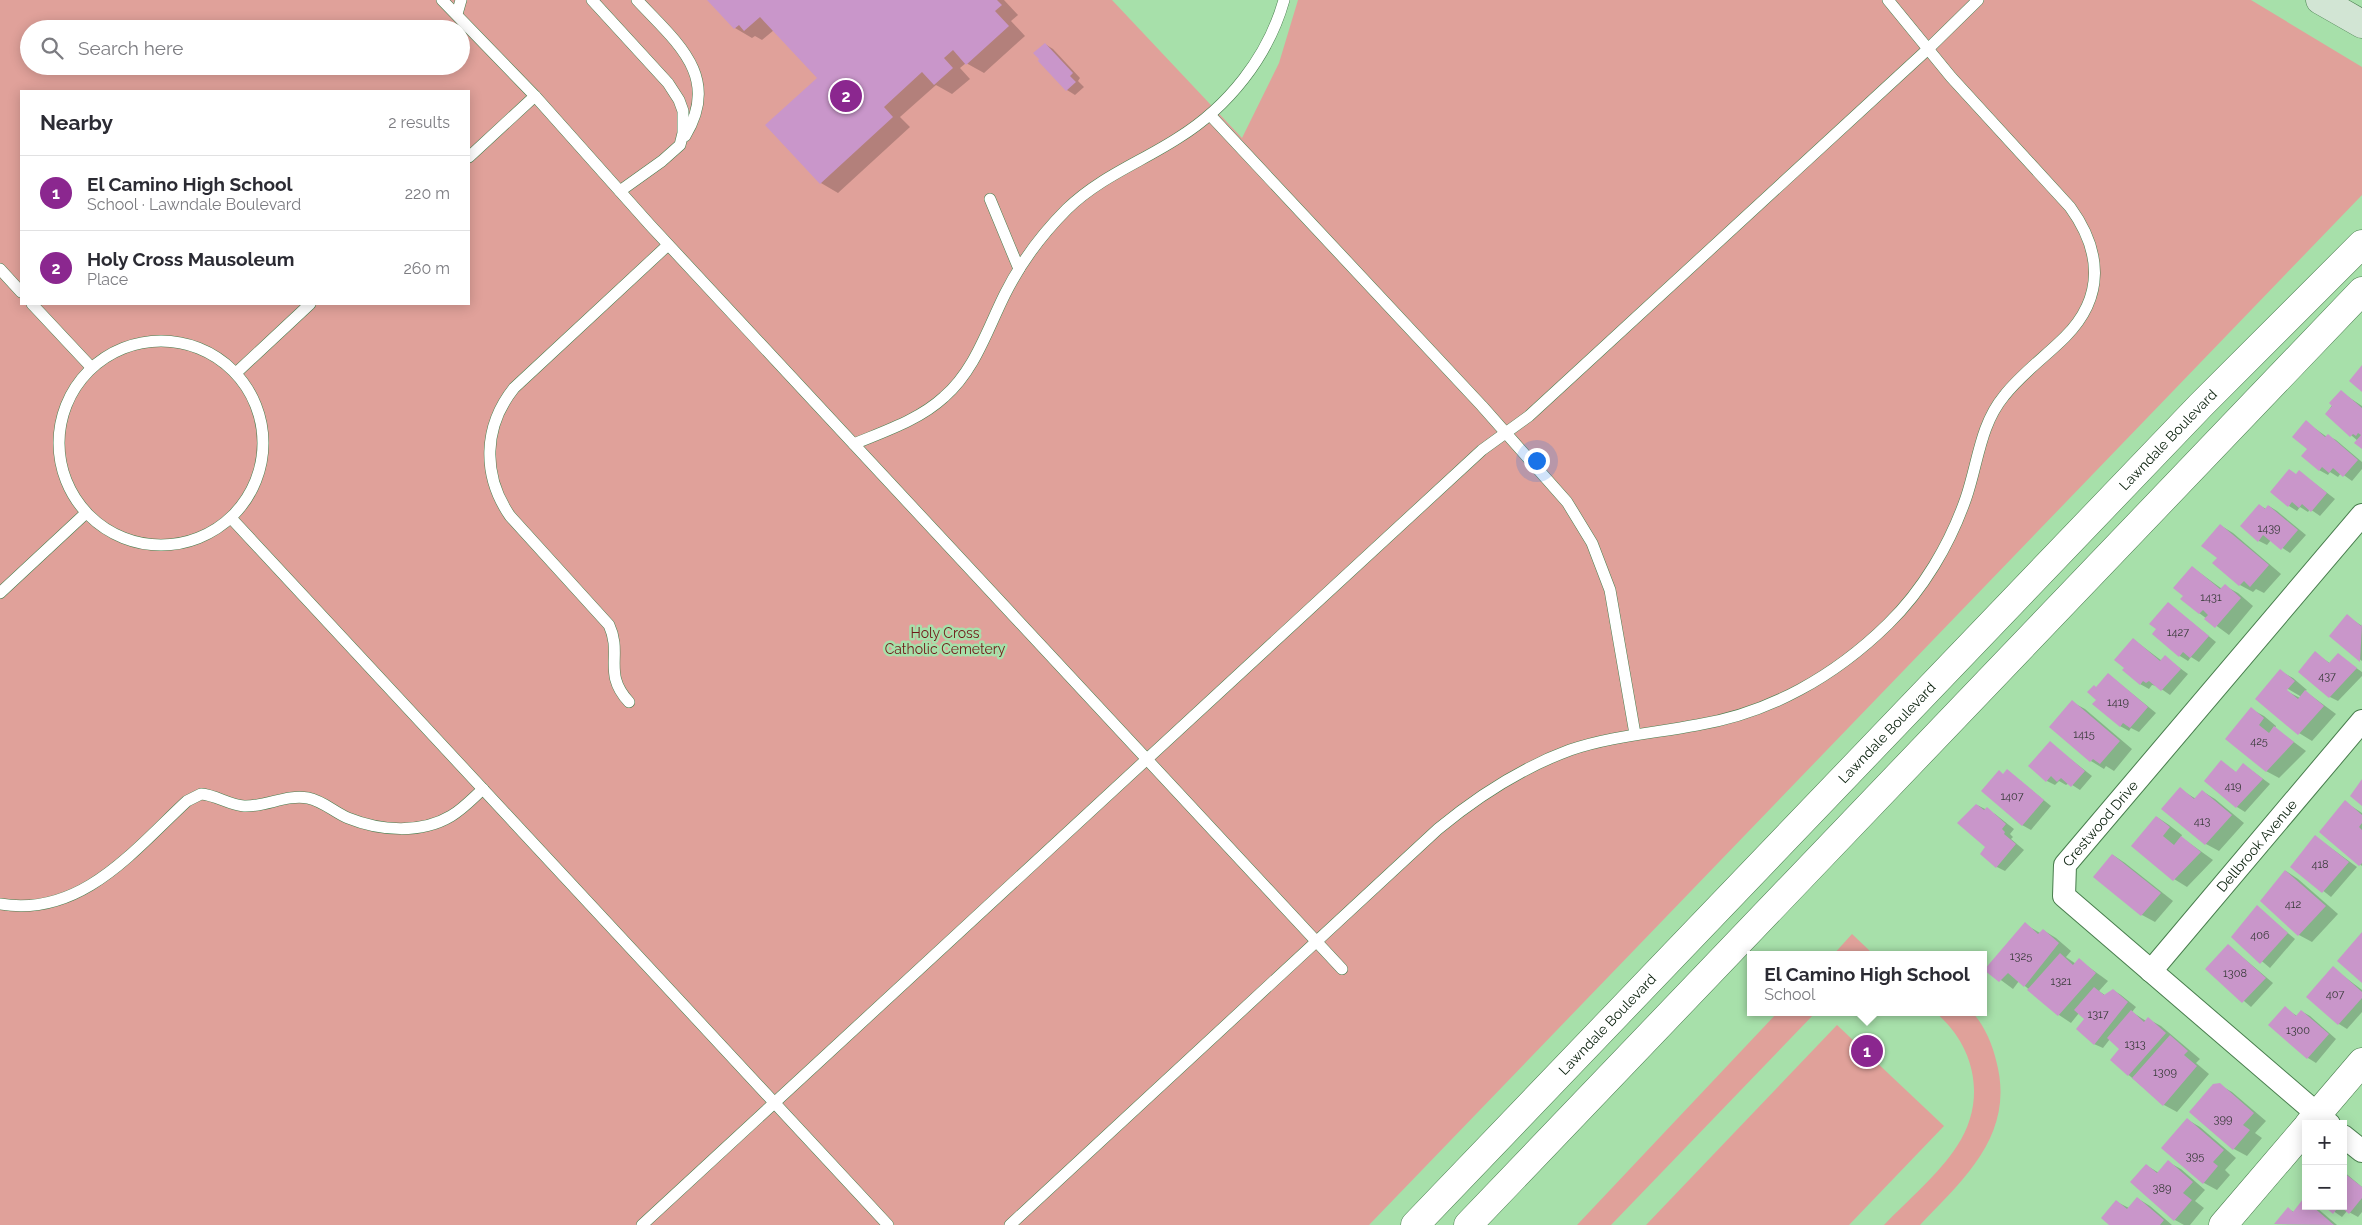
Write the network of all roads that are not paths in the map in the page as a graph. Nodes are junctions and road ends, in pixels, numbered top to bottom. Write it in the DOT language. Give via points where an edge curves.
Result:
graph roads {
  1 [pos="442,0"];
  2 [pos="462,0"];
  3 [pos="592,0"];
  4 [pos="637,0"];
  5 [pos="1284,0"];
  6 [pos="1888,0"];
  7 [pos="1978,0"];
  8 [pos="2320,0"];
  9 [pos="457,14"];
  10 [pos="463,20"];
  11 [pos="2362,24"];
  12 [pos="470,28"];
  13 [pos="1928,49"];
  14 [pos="535,96"];
  15 [pos="1210,116"];
  16 [pos="680,144"];
  17 [pos="470,156"];
  18 [pos="620,191"];
  19 [pos="990,199"];
  20 [pos="2362,244"];
  21 [pos="668,245"];
  22 [pos="0,269"];
  23 [pos="1019,269"];
  24 [pos="20,291"];
  25 [pos="2362,291"];
  26 [pos="33,305"];
  27 [pos="309,305"];
  28 [pos="91,368"];
  29 [pos="236,373"];
  30 [pos="1506,433"];
  31 [pos="854,444"];
  32 [pos="86,513"];
  33 [pos="2362,515"];
  34 [pos="231,518"];
  35 [pos="0,593"];
  36 [pos="629,702"];
  37 [pos="2362,721"];
  38 [pos="1635,734"];
  39 [pos="1147,759"];
  40 [pos="483,789"];
  41 [pos="0,904"];
  42 [pos="1317,941"];
  43 [pos="1342,969"];
  44 [pos="2151,970"];
  45 [pos="2362,1062"];
  46 [pos="776,1103"];
  47 [pos="2313,1120"];
  48 [pos="2317,1120"];
  49 [pos="2302,1137"];
  50 [pos="2347,1139"];
  51 [pos="2362,1151"];
  52 [pos="642,1225"];
  53 [pos="888,1225"];
  54 [pos="1010,1225"];
  55 [pos="1415,1225"];
  56 [pos="1468,1225"];
  57 [pos="2223,1225"];
  1 -- 9 [label="lane"];
  2 -- 9 [label="lane"];
  3 -- 16 [label="lane" via="674,90 683,110"];
  4 -- 16 [label="lane" via="679,45 694,67 698,83 695,115"];
  5 -- 15 [label="lane" via="1259,57"];
  6 -- 13 [label="lane"];
  7 -- 13 [label="lane"];
  8 -- 11 [label="main road"];
  9 -- 10 [label="lane"];
  12 -- 14 [label="lane"];
  13 -- 30 [label="lane" via="1529,416"];
  13 -- 38 [label="lane" via="2082,223 2094,260 2089,302 2066,336 2016,383 1996,407 1987,423 1955,526 1927,576 1883,628 1819,680 1760,708 1700,725"];
  14 -- 17 [label="lane"];
  14 -- 18 [label="lane"];
  15 -- 23 [label="lane" via="1179,138 1091,189 1051,226"];
  15 -- 30 [label="lane"];
  16 -- 18 [label="lane"];
  18 -- 21 [label="lane"];
  19 -- 23 [label="lane"];
  20 -- 55 [label="street, Lawndale Boulevard" via="2200,405"];
  21 -- 31 [label="lane"];
  21 -- 36 [label="lane" via="514,388 499,412 490,439 491,473 503,505 609,625 615,640 614,678"];
  22 -- 24 [label="lane"];
  23 -- 31 [label="lane" via="978,353 945,397 917,416"];
  25 -- 56 [label="street"];
  26 -- 28 [label="lane"];
  27 -- 29 [label="lane"];
  28 -- 29 [label="lane" via="119,349 166,340 213,354"];
  28 -- 32 [label="lane" via="79,380 64,408 58,444 67,483"];
  29 -- 34 [label="lane" via="258,409 264,435 263,454 254,487"];
  30 -- 38 [label="lane" via="1567,502 1596,551 1615,613"];
  30 -- 39 [label="lane" via="1482,450"];
  31 -- 39 [label="lane"];
  32 -- 34 [label="lane" via="119,536 154,545 196,538"];
  32 -- 35 [label="lane"];
  33 -- 44 [label="street, Crestwood Drive" via="2065,865 2064,896"];
  34 -- 40 [label="lane"];
  37 -- 44 [label="street, Dellbrook Avenue"];
  38 -- 42 [label="lane" via="1571,750 1541,762 1484,794 1438,829"];
  39 -- 42 [label="lane"];
  39 -- 46 [label="lane"];
  40 -- 41 [label="lane" via="459,810 440,821 401,828 359,822 306,798 294,797 245,806 201,794 188,800 112,870 84,891 36,906"];
  40 -- 46 [label="lane"];
  42 -- 43 [label="lane"];
  42 -- 54 [label="lane"];
  44 -- 47 [label="street, Crestwood Drive"];
  45 -- 48 [label="street"];
  46 -- 52 [label="lane"];
  46 -- 53 [label="lane"];
  49 -- 57 [label="street"];
  50 -- 51 [label="street"];
}
